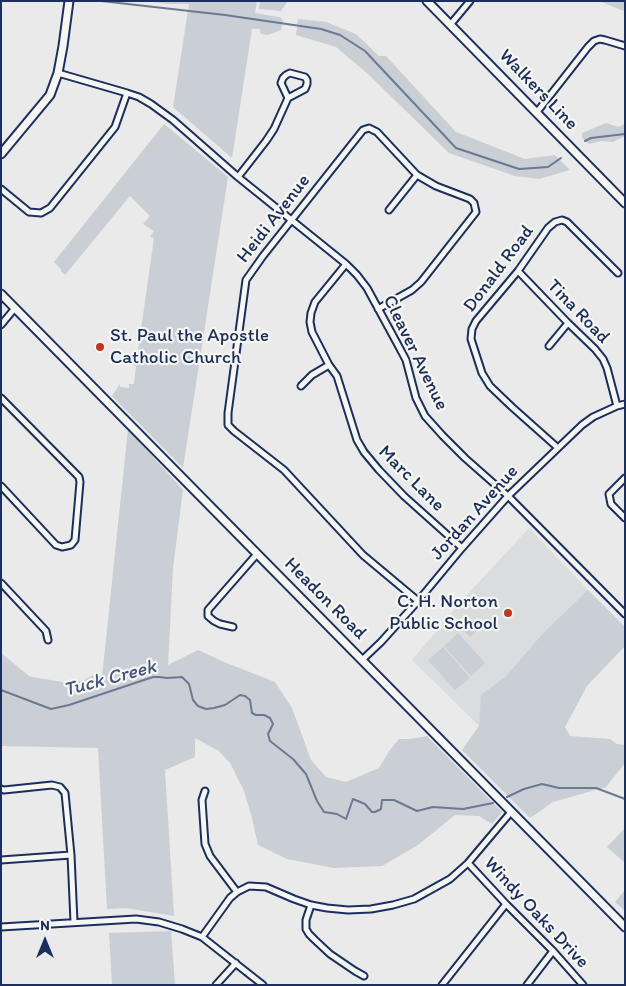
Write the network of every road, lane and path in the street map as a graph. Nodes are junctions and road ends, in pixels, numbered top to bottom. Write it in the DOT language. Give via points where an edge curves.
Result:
graph roads {
  1 [pos="69,1"];
  2 [pos="427,1"];
  3 [pos="470,1"];
  4 [pos="450,25"];
  5 [pos="625,46"];
  6 [pos="58,73"];
  7 [pos="127,93"];
  8 [pos="288,98"];
  9 [pos="537,112"];
  10 [pos="1,154"];
  11 [pos="418,175"];
  12 [pos="238,176"];
  13 [pos="1,189"];
  14 [pos="625,203"];
  15 [pos="389,210"];
  16 [pos="292,221"];
  17 [pos="346,264"];
  18 [pos="518,271"];
  19 [pos="618,273"];
  20 [pos="1,294"];
  21 [pos="15,308"];
  22 [pos="378,309"];
  23 [pos="568,324"];
  24 [pos="1,325"];
  25 [pos="549,346"];
  26 [pos="329,365"];
  27 [pos="301,386"];
  28 [pos="1,398"];
  29 [pos="625,404"];
  30 [pos="617,406"];
  31 [pos="558,448"];
  32 [pos="625,478"];
  33 [pos="1,486"];
  34 [pos="508,496"];
  35 [pos="625,518"];
  36 [pos="462,548"];
  37 [pos="257,554"];
  38 [pos="1,583"];
  39 [pos="418,601"];
  40 [pos="625,614"];
  41 [pos="234,627"];
  42 [pos="48,640"];
  43 [pos="362,660"];
  44 [pos="1,789"];
  45 [pos="205,791"];
  46 [pos="511,812"];
  47 [pos="71,855"];
  48 [pos="1,860"];
  49 [pos="468,863"];
  50 [pos="237,892"];
  51 [pos="506,904"];
  52 [pos="311,905"];
  53 [pos="74,922"];
  54 [pos="1,927"];
  55 [pos="625,927"];
  56 [pos="202,937"];
  57 [pos="554,951"];
  58 [pos="236,963"];
  59 [pos="364,976"];
  60 [pos="216,985"];
  61 [pos="263,985"];
  62 [pos="442,985"];
  63 [pos="527,985"];
  64 [pos="583,985"];
  1 -- 6 [label="street"];
  2 -- 4 [label="street, Walkers Line"];
  3 -- 4 [label="street"];
  4 -- 9 [label="street, Walkers Line"];
  5 -- 9 [label="street" via="600,39 594,42"];
  6 -- 7 [label="street, Cleaver Avenue"];
  6 -- 10 [label="street" via="50,94"];
  7 -- 12 [label="street, Cleaver Avenue" via="140,97 163,113"];
  7 -- 13 [label="street" via="115,127 50,208 41,213 29,212"];
  8 -- 8 [label="street" via="281,83 283,78 290,73 305,77 308,80 305,89"];
  8 -- 12 [label="street" via="274,129"];
  9 -- 14 [label="street, Walkers Line"];
  11 -- 15 [label="street"];
  11 -- 16 [label="street, Heidi Avenue" via="377,132 369,128 363,130"];
  11 -- 22 [label="street, Heidi Avenue" via="470,199 476,212 421,282"];
  12 -- 16 [label="street, Cleaver Avenue"];
  16 -- 17 [label="street, Cleaver Avenue"];
  16 -- 39 [label="street, Heidi Avenue" via="246,280 228,425 284,470 363,555"];
  17 -- 22 [label="street, Cleaver Avenue" via="367,288"];
  17 -- 26 [label="street, Marc Lane" via="314,302 311,313 312,332"];
  18 -- 19 [label="street, Donald Road" via="548,228 562,220"];
  18 -- 23 [label="street, Tina Road"];
  18 -- 31 [label="street, Donald Road" via="476,320 471,340 490,386"];
  20 -- 21 [label="street, Headon Road"];
  21 -- 24 [label="street"];
  21 -- 37 [label="street, Headon Road"];
  22 -- 34 [label="street, Cleaver Avenue" via="406,360 416,398 426,416 465,458"];
  23 -- 25 [label="street"];
  23 -- 30 [label="street, Tina Road" via="602,359"];
  26 -- 27 [label="street"];
  26 -- 36 [label="street, Marc Lane" via="337,376 357,440 364,452 404,496"];
  28 -- 33 [label="street" via="79,477 75,540 62,547 56,544"];
  29 -- 30 [label="street, Jordan Avenue"];
  30 -- 31 [label="street, Jordan Avenue" via="582,425"];
  31 -- 34 [label="street, Jordan Avenue"];
  32 -- 35 [label="street" via="609,494 611,504"];
  34 -- 36 [label="street, Jordan Avenue"];
  34 -- 40 [label="street, Cleaver Avenue"];
  36 -- 39 [label="street, Jordan Avenue"];
  37 -- 41 [label="street" via="208,610 208,616 214,621"];
  37 -- 43 [label="street, Headon Road"];
  38 -- 42 [label="street" via="46,631"];
  39 -- 43 [label="street, Jordan Avenue"];
  43 -- 46 [label="street, Headon Road"];
  44 -- 47 [label="street" via="60,787 65,793"];
  45 -- 50 [label="street" via="202,800 205,844"];
  46 -- 49 [label="street"];
  46 -- 55 [label="street, Headon Road"];
  47 -- 48 [label="street"];
  47 -- 53 [label="street"];
  49 -- 51 [label="street, Windy Oaks Drive"];
  49 -- 52 [label="street" via="432,890 393,906 348,910"];
  50 -- 52 [label="street" via="249,886 266,887"];
  50 -- 56 [label="street"];
  51 -- 57 [label="street, Windy Oaks Drive"];
  51 -- 62 [label="street"];
  52 -- 59 [label="street" via="306,920 309,934 330,954"];
  53 -- 54 [label="street"];
  53 -- 56 [label="street" via="136,919 159,922"];
  56 -- 58 [label="street"];
  57 -- 63 [label="street"];
  57 -- 64 [label="street, Windy Oaks Drive"];
  58 -- 60 [label="street"];
  58 -- 61 [label="street"];
}
